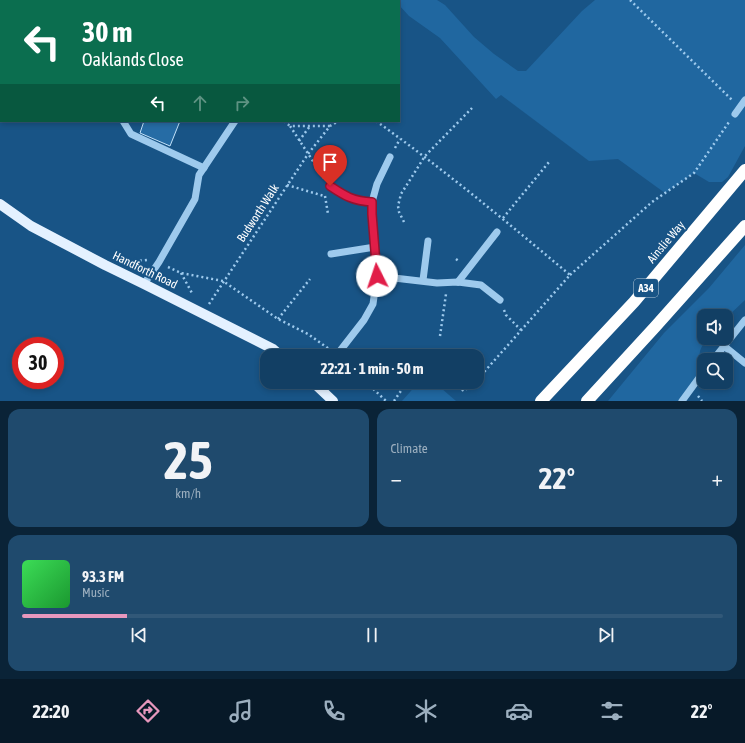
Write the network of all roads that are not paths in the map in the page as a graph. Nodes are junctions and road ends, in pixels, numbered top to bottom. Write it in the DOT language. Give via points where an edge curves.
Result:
graph roads {
  1 [pos="745,100"];
  2 [pos="735,114"];
  3 [pos="124,122"];
  4 [pos="233,122"];
  5 [pos="390,157"];
  6 [pos="204,168"];
  7 [pos="745,170"];
  8 [pos="330,186"];
  9 [pos="372,202"];
  10 [pos="0,204"];
  11 [pos="745,226"];
  12 [pos="497,232"];
  13 [pos="428,241"];
  14 [pos="375,247"];
  15 [pos="331,254"];
  16 [pos="377,276"];
  17 [pos="423,280"];
  18 [pos="458,282"];
  19 [pos="144,284"];
  20 [pos="500,300"];
  21 [pos="745,320"];
  22 [pos="724,346"];
  23 [pos="271,349"];
  24 [pos="341,349"];
  25 [pos="718,353"];
  26 [pos="745,363"];
  27 [pos="697,381"];
  28 [pos="320,389"];
  29 [pos="332,401"];
  30 [pos="541,401"];
  31 [pos="587,401"];
  32 [pos="682,401"];
  1 -- 2 [label="street"];
  3 -- 6 [label="street" via="131,134"];
  4 -- 6 [label="street"];
  5 -- 9 [label="street" via="377,184"];
  6 -- 19 [label="street" via="199,175 196,200"];
  7 -- 30 [label="highway, Ainslie Way / A34" via="634,302"];
  8 -- 9 [label="street" via="357,201"];
  9 -- 14 [label="street"];
  10 -- 19 [label="main road, Handforth Road" via="31,226"];
  11 -- 31 [label="highway, A34"];
  12 -- 18 [label="street"];
  13 -- 17 [label="street"];
  14 -- 15 [label="street"];
  14 -- 16 [label="street"];
  16 -- 17 [label="street"];
  16 -- 24 [label="street" via="373,304"];
  17 -- 18 [label="street" via="437,283"];
  18 -- 20 [label="street" via="481,285"];
  19 -- 23 [label="main road, Handforth Road"];
  21 -- 22 [label="street"];
  22 -- 25 [label="street"];
  22 -- 26 [label="street"];
  27 -- 32 [label="street"];
  28 -- 29 [label="main road"];
}
